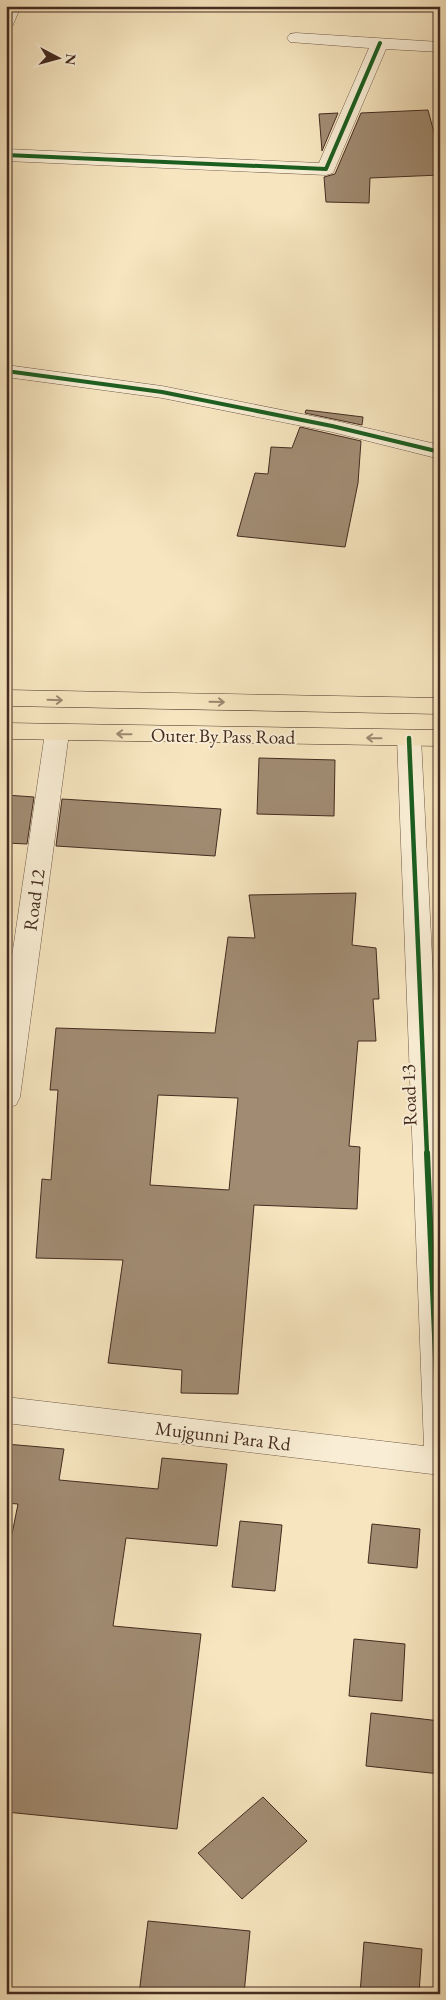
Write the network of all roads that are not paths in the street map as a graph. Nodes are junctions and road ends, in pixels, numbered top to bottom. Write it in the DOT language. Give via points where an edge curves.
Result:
graph roads {
  1 [pos="12,6"];
  2 [pos="6,23"];
  3 [pos="296,38"];
  4 [pos="380,43"];
  5 [pos="440,47"];
  6 [pos="6,156"];
  7 [pos="6,371"];
  8 [pos="440,452"];
  9 [pos="6,698"];
  10 [pos="440,706"];
  11 [pos="6,731"];
  12 [pos="57,733"];
  13 [pos="409,738"];
  14 [pos="440,738"];
  15 [pos="6,1096"];
  16 [pos="6,1410"];
  17 [pos="440,1450"];
  18 [pos="440,1461"];
  1 -- 2 [label="street"];
  3 -- 4 [label="street"];
  4 -- 5 [label="street"];
  4 -- 6 [label="street" via="326,169"];
  7 -- 8 [label="street" via="162,392 332,426"];
  9 -- 10 [label="main road, Outer By Pass Road, one-way"];
  11 -- 12 [label="main road, Outer By Pass Road"];
  13 -- 12 [label="main road, Outer By Pass Road, one-way"];
  12 -- 15 [label="street, Road 12"];
  13 -- 14 [label="main road, Outer By Pass Road"];
  13 -- 17 [label="street, Road 13"];
  16 -- 18 [label="street, Mujgunni Para Rd"];
}
